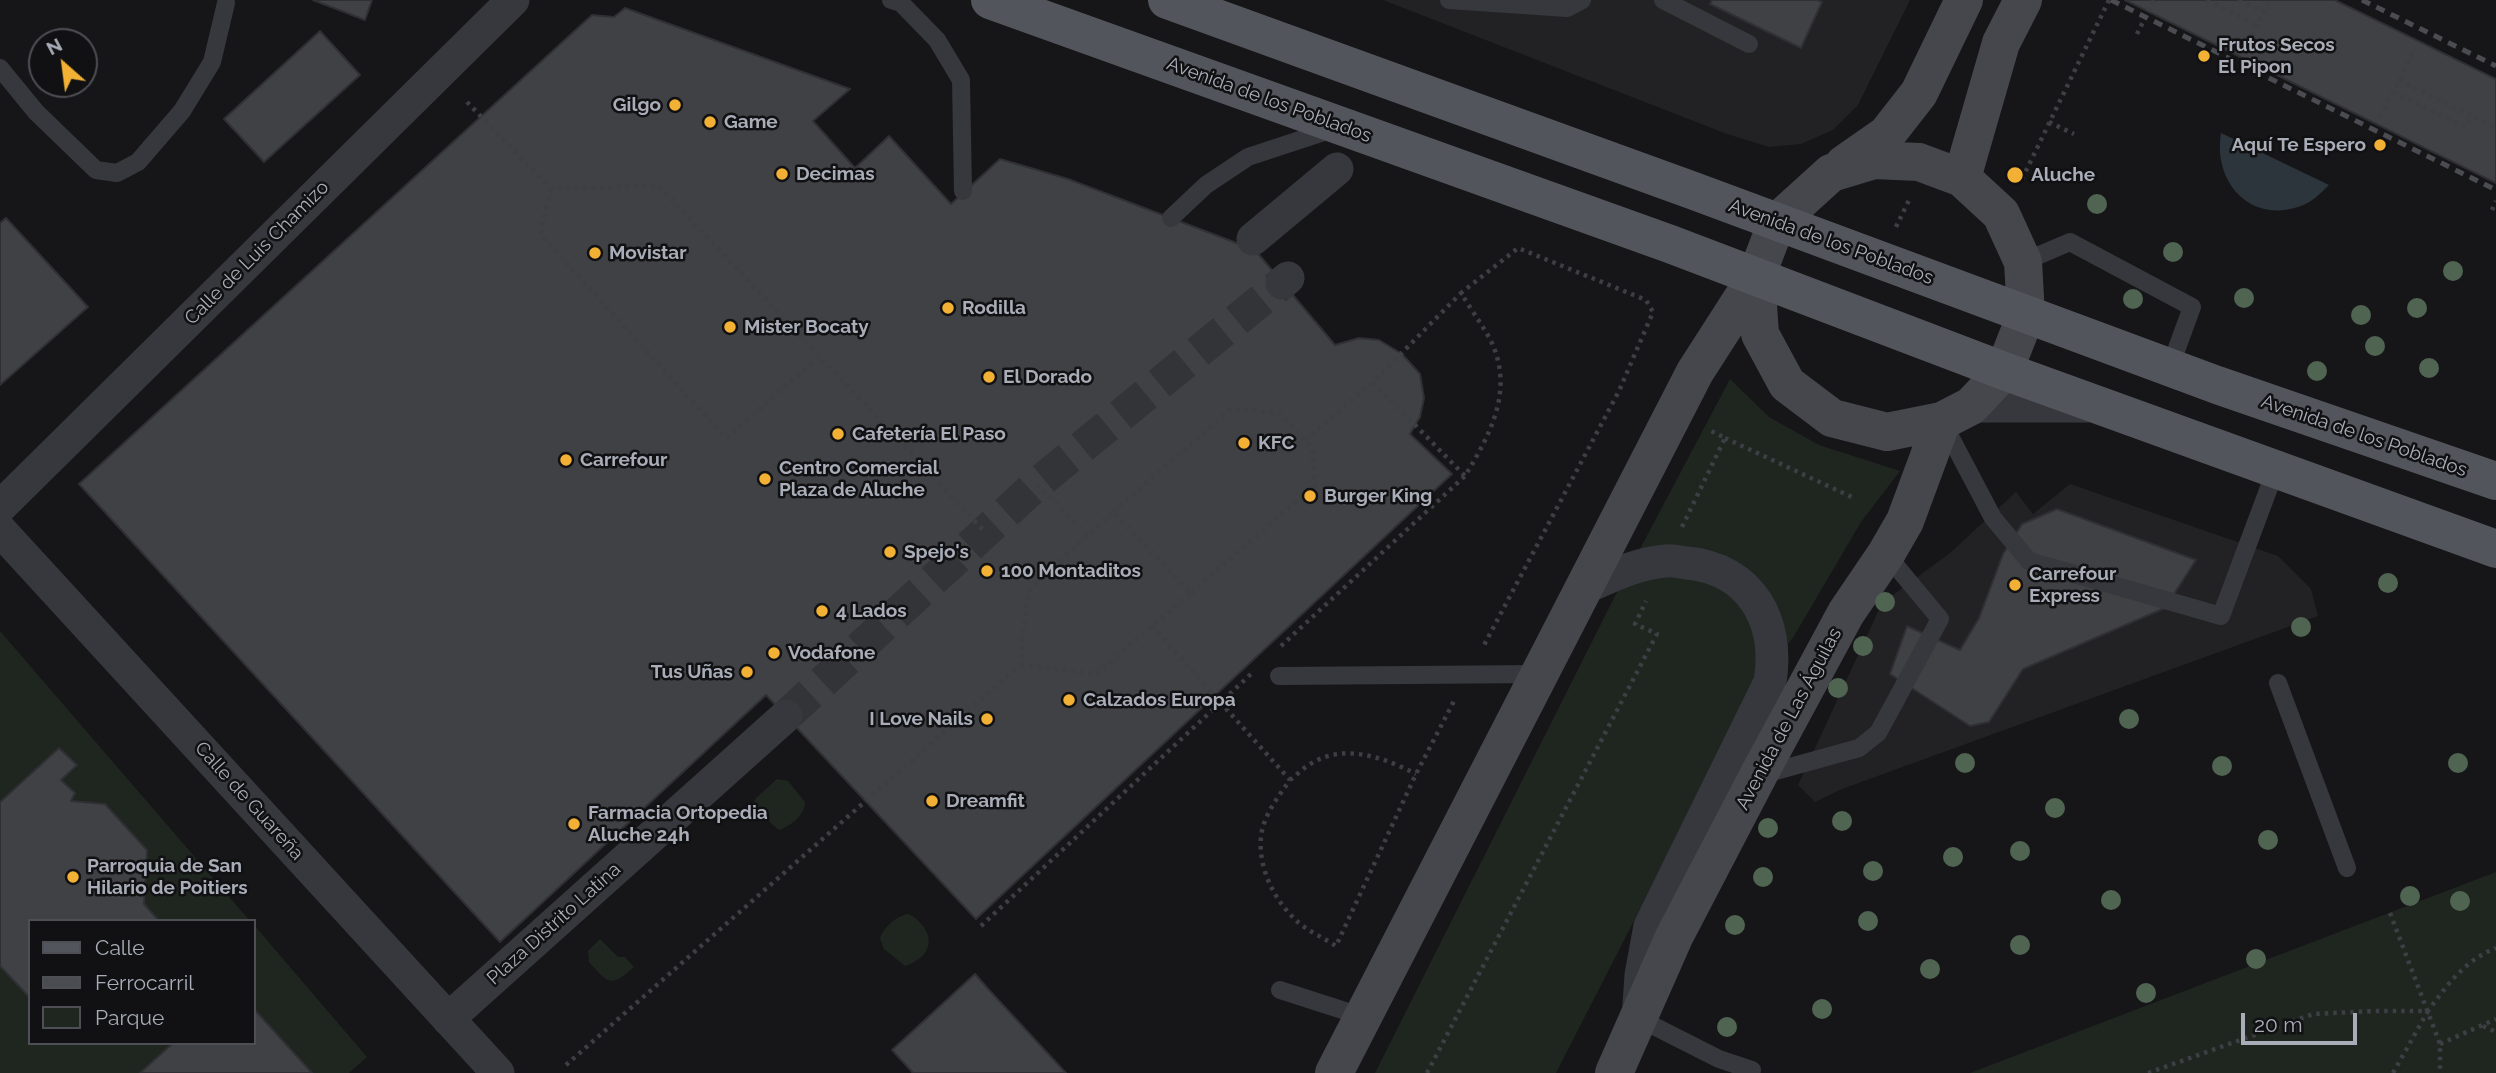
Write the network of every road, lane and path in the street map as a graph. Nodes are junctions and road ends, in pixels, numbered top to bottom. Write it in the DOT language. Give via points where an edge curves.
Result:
graph roads {
  1 [pos="513,0"];
  2 [pos="891,0"];
  3 [pos="990,0"];
  4 [pos="1167,0"];
  5 [pos="1449,0"];
  6 [pos="1582,0"];
  7 [pos="1663,0"];
  8 [pos="1964,0"];
  9 [pos="2023,0"];
  10 [pos="2109,0"];
  11 [pos="2154,0"];
  12 [pos="2207,0"];
  13 [pos="2239,0"];
  14 [pos="2270,0"];
  15 [pos="226,3"];
  16 [pos="2264,12"];
  17 [pos="2258,26"];
  18 [pos="2137,34"];
  19 [pos="1749,44"];
  20 [pos="2415,48"];
  21 [pos="2245,51"];
  22 [pos="0,68"];
  23 [pos="2399,80"];
  24 [pos="2393,92"];
  25 [pos="467,102"];
  26 [pos="2471,116"];
  27 [pos="2380,117"];
  28 [pos="2049,122"];
  29 [pos="1342,127"];
  30 [pos="2496,128"];
  31 [pos="2074,134"];
  32 [pos="1336,169"];
  33 [pos="1831,173"];
  34 [pos="1962,178"];
  35 [pos="551,188"];
  36 [pos="2017,190"];
  37 [pos="963,191"];
  38 [pos="2496,201"];
  39 [pos="2491,210"];
  40 [pos="1171,218"];
  41 [pos="1777,222"];
  42 [pos="1253,239"];
  43 [pos="2023,262"];
  44 [pos="1756,277"];
  45 [pos="1461,293"];
  46 [pos="2026,315"];
  47 [pos="820,356"];
  48 [pos="2170,367"];
  49 [pos="2004,371"];
  50 [pos="1373,382"];
  51 [pos="2099,406"];
  52 [pos="1956,414"];
  53 [pos="1699,425"];
  54 [pos="1725,438"];
  55 [pos="1305,440"];
  56 [pos="2276,469"];
  57 [pos="1465,476"];
  58 [pos="2496,481"];
  59 [pos="1037,484"];
  60 [pos="1856,499"];
  61 [pos="0,507"];
  62 [pos="1112,512"];
  63 [pos="0,530"];
  64 [pos="985,532"];
  65 [pos="1087,535"];
  66 [pos="2496,549"];
  67 [pos="1886,554"];
  68 [pos="1666,561"];
  69 [pos="1584,588"];
  70 [pos="1191,593"];
  71 [pos="1152,626"];
  72 [pos="1271,655"];
  73 [pos="1020,665"];
  74 [pos="1261,665"];
  75 [pos="1539,674"];
  76 [pos="1279,676"];
  77 [pos="1468,676"];
  78 [pos="2278,683"];
  79 [pos="1220,703"];
  80 [pos="786,716"];
  81 [pos="1416,774"];
  82 [pos="1758,776"];
  83 [pos="1290,780"];
  84 [pos="2347,868"];
  85 [pos="2390,913"];
  86 [pos="981,926"];
  87 [pos="2496,948"];
  88 [pos="1280,990"];
  89 [pos="2428,1011"];
  90 [pos="1364,1017"];
  91 [pos="1639,1018"];
  92 [pos="448,1019"];
  93 [pos="2496,1019"];
  94 [pos="2482,1026"];
  95 [pos="2496,1032"];
  96 [pos="2440,1044"];
  97 [pos="566,1065"];
  98 [pos="1752,1070"];
  99 [pos="2394,1071"];
  100 [pos="498,1073"];
  101 [pos="1334,1073"];
  102 [pos="1427,1073"];
  103 [pos="1614,1073"];
  104 [pos="2148,1073"];
  105 [pos="2386,1073"];
  106 [pos="2440,1073"];
  1 -- 61 [label="street, Calle de Luis Chamizo"];
  2 -- 37 [label="lane" via="901,3 937,40 961,79"];
  3 -- 29 [label="main road, Avenida de los Poblados"];
  4 -- 41 [label="main road, Avenida de los Poblados"];
  5 -- 6 [label="lane" via="1567,8"];
  7 -- 19 [label="lane"];
  8 -- 33 [label="street" via="1919,93 1887,134"];
  9 -- 34 [label="street" via="2001,43"];
  10 -- 28 [label="path"];
  11 -- 18 [label="path"];
  12 -- 17 [label="path"];
  13 -- 16 [label="path"];
  14 -- 16 [label="path"];
  15 -- 22 [label="lane" via="212,62 182,111 138,162 117,173 96,170 36,112"];
  16 -- 17 [label="path"];
  17 -- 21 [label="path"];
  20 -- 23 [label="path"];
  23 -- 24 [label="path"];
  23 -- 26 [label="path"];
  24 -- 26 [label="path" via="2465,127"];
  24 -- 27 [label="path"];
  25 -- 35 [label="path"];
  26 -- 30 [label="path"];
  28 -- 31 [label="path"];
  28 -- 36 [label="path"];
  29 -- 40 [label="lane" via="1248,157 1206,185"];
  29 -- 44 [label="main road, Avenida de los Poblados"];
  32 -- 42 [label="street"];
  33 -- 34 [label="street, Avenida de Las Águilas" via="1874,160 1919,162"];
  33 -- 41 [label="street, Avenida de Las Águilas"];
  34 -- 43 [label="street, Avenida de Las Águilas" via="2001,214"];
  35 -- 47 [label="path" via="659,186"];
  35 -- 47 [label="path" via="540,234 726,438"];
  38 -- 39 [label="path"];
  41 -- 44 [label="street, Avenida de Las Águilas"];
  41 -- 46 [label="main road, Avenida de los Poblados"];
  43 -- 46 [label="street, Avenida de Las Águilas"];
  43 -- 48 [label="lane" via="2070,242 2192,307"];
  44 -- 49 [label="main road, Avenida de los Poblados"];
  44 -- 52 [label="street, Avenida de Las Águilas" via="1760,334 1787,384 1832,418 1887,432"];
  44 -- 69 [label="street, Avenida de Las Águilas" via="1695,372"];
  45 -- 50 [label="path"];
  45 -- 57 [label="path" via="1491,341 1501,377 1498,409 1487,440"];
  45 -- 77 [label="path" via="1518,248 1646,300 1653,312 1619,391"];
  46 -- 48 [label="main road, Avenida de los Poblados"];
  46 -- 49 [label="street, Avenida de Las Águilas"];
  47 -- 64 [label="path"];
  48 -- 58 [label="main road, Avenida de los Poblados"];
  49 -- 51 [label="main road, Avenida de los Poblados"];
  49 -- 52 [label="street, Avenida de Las Águilas"];
  50 -- 55 [label="path"];
  50 -- 57 [label="path"];
  51 -- 52 [label="street, Avenida de los Poblados"];
  51 -- 56 [label="main road, Avenida de los Poblados"];
  52 -- 56 [label="lane" via="1993,517 2029,561 2221,616"];
  52 -- 67 [label="street, Avenida de Las Águilas"];
  53 -- 54 [label="path"];
  54 -- 60 [label="path"];
  54 -- 68 [label="path"];
  55 -- 62 [label="path" via="1279,413 1231,410"];
  55 -- 70 [label="path" via="1312,448 1315,485"];
  56 -- 66 [label="main road, Avenida de los Poblados"];
  57 -- 72 [label="path"];
  59 -- 65 [label="path"];
  62 -- 65 [label="path"];
  62 -- 70 [label="path"];
  63 -- 92 [label="street, Calle de Guareña"];
  65 -- 73 [label="path" via="1028,591"];
  67 -- 82 [label="street, Avenida de Las Águilas" via="1846,613"];
  67 -- 82 [label="lane" via="1940,619 1878,733 1859,748"];
  68 -- 69 [label="street, Avenida de Las Águilas" via="1624,571"];
  68 -- 91 [label="street, Avenida de Las Águilas" via="1707,565 1748,589 1761,608 1772,641 1773,666 1770,682 1650,926"];
  68 -- 102 [label="path" via="1635,624 1657,634"];
  69 -- 75 [label="street, Avenida de Las Águilas"];
  70 -- 71 [label="path"];
  71 -- 73 [label="path" via="1096,674"];
  71 -- 79 [label="path"];
  73 -- 97 [label="path"];
  74 -- 79 [label="path"];
  75 -- 77 [label="lane"];
  75 -- 90 [label="street, Avenida de Las Águilas"];
  76 -- 77 [label="lane"];
  77 -- 81 [label="path"];
  78 -- 84 [label="lane"];
  79 -- 83 [label="path"];
  79 -- 86 [label="path"];
  80 -- 92 [label="street, Plaza Distrito Latina"];
  81 -- 83 [label="path" via="1378,758 1342,753 1312,762"];
  81 -- 83 [label="path" via="1336,946 1299,923 1275,896 1264,866 1261,836 1273,804"];
  82 -- 91 [label="street, Avenida de Las Águilas" via="1674,937"];
  85 -- 89 [label="path"];
  87 -- 89 [label="path" via="2452,976"];
  88 -- 90 [label="lane"];
  89 -- 96 [label="path"];
  89 -- 99 [label="path"];
  89 -- 104 [label="path" via="2313,1014"];
  90 -- 101 [label="street, Avenida de Las Águilas"];
  91 -- 98 [label="lane" via="1719,1059"];
  91 -- 103 [label="street, Avenida de Las Águilas"];
  92 -- 100 [label="street, Calle de Guareña"];
  93 -- 94 [label="path"];
  94 -- 95 [label="path"];
  94 -- 96 [label="path"];
  96 -- 106 [label="path"];
  99 -- 105 [label="path"];
}
